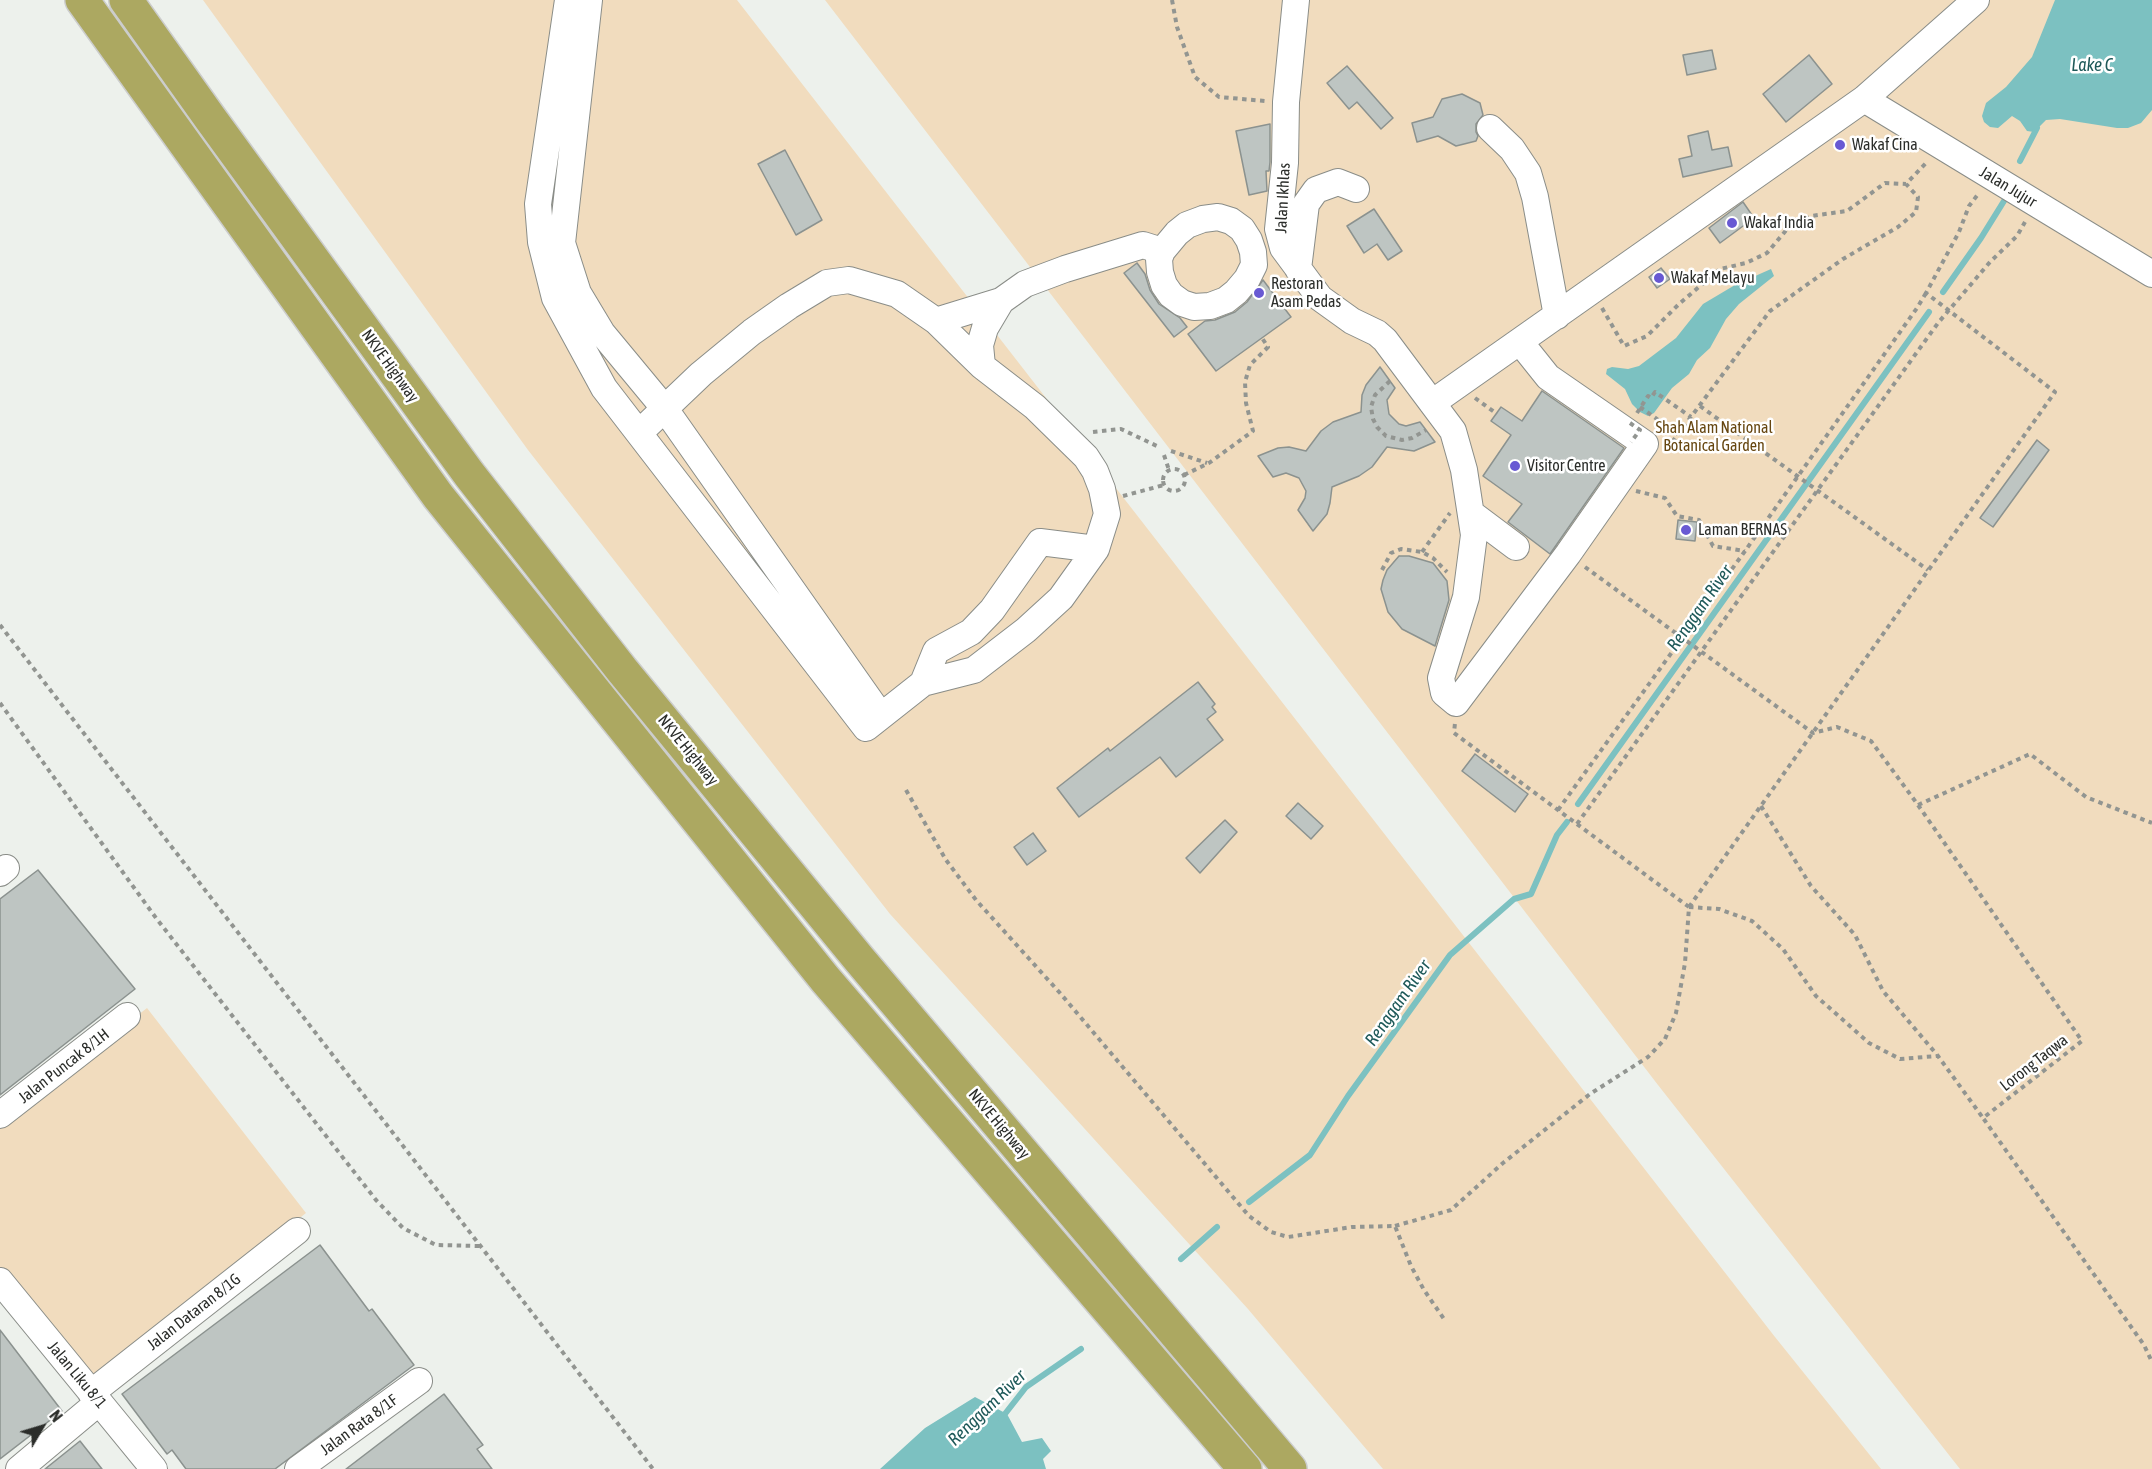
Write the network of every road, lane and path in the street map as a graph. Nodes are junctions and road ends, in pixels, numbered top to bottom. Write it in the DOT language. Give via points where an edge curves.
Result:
graph roads {
  1 [pos="82,0"];
  2 [pos="126,0"];
  3 [pos="568,0"];
  4 [pos="589,0"];
  5 [pos="1172,0"];
  6 [pos="1296,0"];
  7 [pos="1976,0"];
  8 [pos="1864,99"];
  9 [pos="1286,102"];
  10 [pos="1490,128"];
  11 [pos="1941,146"];
  12 [pos="1993,177"];
  13 [pos="1906,184"];
  14 [pos="1356,189"];
  15 [pos="2036,203"];
  16 [pos="1278,229"];
  17 [pos="1249,240"];
  18 [pos="1162,251"];
  19 [pos="1299,269"];
  20 [pos="2152,274"];
  21 [pos="1926,293"];
  22 [pos="1001,301"];
  23 [pos="1599,302"];
  24 [pos="1948,310"];
  25 [pos="1557,316"];
  26 [pos="936,321"];
  27 [pos="1262,338"];
  28 [pos="1520,342"];
  29 [pos="982,366"];
  30 [pos="1407,369"];
  31 [pos="1472,396"];
  32 [pos="1700,406"];
  33 [pos="1640,407"];
  34 [pos="665,409"];
  35 [pos="1438,410"];
  36 [pos="1637,412"];
  37 [pos="1497,414"];
  38 [pos="1691,417"];
  39 [pos="1630,423"];
  40 [pos="639,433"];
  41 [pos="1631,442"];
  42 [pos="1075,444"];
  43 [pos="1159,447"];
  44 [pos="1171,451"];
  45 [pos="1164,455"];
  46 [pos="1209,463"];
  47 [pos="1169,470"];
  48 [pos="1184,475"];
  49 [pos="1797,476"];
  50 [pos="1164,485"];
  51 [pos="1467,488"];
  52 [pos="1817,490"];
  53 [pos="1635,491"];
  54 [pos="1105,501"];
  55 [pos="1472,514"];
  56 [pos="1516,547"];
  57 [pos="1096,549"];
  58 [pos="1745,551"];
  59 [pos="1422,552"];
  60 [pos="1568,554"];
  61 [pos="1382,570"];
  62 [pos="1928,570"];
  63 [pos="1452,579"];
  64 [pos="0,625"];
  65 [pos="1683,637"];
  66 [pos="1702,651"];
  67 [pos="923,683"];
  68 [pos="0,703"];
  69 [pos="1456,703"];
  70 [pos="881,716"];
  71 [pos="1813,733"];
  72 [pos="906,790"];
  73 [pos="1761,806"];
  74 [pos="1918,806"];
  75 [pos="1558,810"];
  76 [pos="2152,823"];
  77 [pos="1577,824"];
  78 [pos="1689,907"];
  79 [pos="127,1016"];
  80 [pos="1938,1056"];
  81 [pos="0,1115"];
  82 [pos="1983,1118"];
  83 [pos="1395,1226"];
  84 [pos="297,1231"];
  85 [pos="480,1246"];
  86 [pos="0,1281"];
  87 [pos="1444,1319"];
  88 [pos="2152,1362"];
  89 [pos="419,1381"];
  90 [pos="95,1398"];
  91 [pos="19,1469"];
  92 [pos="154,1469"];
  93 [pos="298,1469"];
  94 [pos="653,1469"];
  95 [pos="1245,1469"];
  96 [pos="1290,1469"];
  1 -- 95 [label="highway" via="438,496 825,979"];
  2 -- 96 [label="highway, NKVE Highway" via="469,474 622,670 859,959"];
  3 -- 40 [label="street" via="538,204 541,242 555,298 604,388"];
  4 -- 34 [label="street" via="562,243 578,293 602,333"];
  5 -- 9 [label="path" via="1195,77 1219,97"];
  6 -- 9 [label="street, Jalan Ikhlas"];
  7 -- 8 [label="street"];
  8 -- 11 [label="street, Jalan Jujur"];
  8 -- 25 [label="street"];
  9 -- 16 [label="street, Jalan Ikhlas"];
  10 -- 25 [label="street" via="1512,149 1528,173"];
  11 -- 12 [label="street, Jalan Jujur"];
  11 -- 13 [label="path"];
  12 -- 15 [label="street, Jalan Jujur"];
  12 -- 21 [label="path" via="1969,206"];
  13 -- 23 [label="path" via="1885,183 1847,211 1811,216 1788,228 1767,254 1720,269 1647,336 1624,346"];
  13 -- 32 [label="path" via="1918,197 1916,212 1770,311"];
  14 -- 19 [label="street" via="1338,182 1317,190 1306,204"];
  15 -- 20 [label="street, Jalan Jujur"];
  15 -- 24 [label="path" via="2017,236"];
  16 -- 17 [label="street"];
  16 -- 19 [label="street, Jalan Ikhlas" via="1283,248"];
  17 -- 18 [label="street" via="1242,229 1218,217 1187,225"];
  17 -- 18 [label="street" via="1254,265 1247,279 1226,300 1210,306 1194,307 1171,295 1160,272"];
  18 -- 22 [label="street" via="1143,245 1076,265 1025,284"];
  19 -- 30 [label="street, Jalan Ikhlas" via="1320,298 1377,333"];
  21 -- 24 [label="path"];
  21 -- 49 [label="path"];
  22 -- 26 [label="street"];
  22 -- 29 [label="street" via="980,345"];
  24 -- 52 [label="path"];
  24 -- 62 [label="path" via="2055,392"];
  25 -- 28 [label="street"];
  26 -- 29 [label="street"];
  26 -- 34 [label="street" via="897,294 849,280 827,283 752,332"];
  27 -- 46 [label="path" via="1268,347 1250,365 1245,382 1253,431"];
  28 -- 35 [label="street"];
  28 -- 60 [label="street" via="1548,377 1645,444"];
  29 -- 42 [label="street"];
  30 -- 35 [label="street, Jalan Ikhlas"];
  30 -- 35 [label="path" via="1375,395 1371,407 1377,427 1386,436 1412,438"];
  31 -- 37 [label="path"];
  32 -- 38 [label="path"];
  32 -- 49 [label="path"];
  33 -- 36 [label="path"];
  33 -- 38 [label="path" via="1678,434"];
  33 -- 38 [label="path" via="1655,392"];
  34 -- 40 [label="street"];
  34 -- 70 [label="street"];
  35 -- 51 [label="street, Jalan Ikhlas" via="1453,431"];
  39 -- 41 [label="path, bridge" via="1640,430"];
  40 -- 70 [label="street" via="866,728"];
  42 -- 43 [label="path" via="1092,432 1121,429"];
  42 -- 54 [label="street" via="1095,471"];
  44 -- 46 [label="path"];
  45 -- 47 [label="path"];
  46 -- 48 [label="path"];
  47 -- 48 [label="path" via="1176,469"];
  47 -- 50 [label="path" via="1163,475"];
  48 -- 50 [label="path" via="1181,489 1172,491"];
  49 -- 52 [label="path"];
  49 -- 58 [label="path"];
  50 -- 54 [label="path"];
  51 -- 55 [label="street, Jalan Ikhlas"];
  51 -- 59 [label="path"];
  52 -- 62 [label="path"];
  52 -- 66 [label="path"];
  53 -- 58 [label="path" via="1665,498 1677,516 1700,520 1713,546"];
  54 -- 57 [label="street" via="1107,514"];
  55 -- 56 [label="street"];
  55 -- 69 [label="street, Jalan Ikhlas" via="1474,536 1466,597 1441,678 1444,693"];
  57 -- 67 [label="street" via="1061,598 1026,630 974,670"];
  57 -- 67 [label="street" via="1040,542 978,625 936,651"];
  58 -- 65 [label="path"];
  59 -- 61 [label="path" via="1395,550"];
  59 -- 63 [label="path" via="1441,565"];
  60 -- 65 [label="path"];
  60 -- 69 [label="street"];
  62 -- 71 [label="path"];
  64 -- 85 [label="path"];
  65 -- 66 [label="path"];
  65 -- 75 [label="path"];
  66 -- 71 [label="path"];
  66 -- 77 [label="path"];
  67 -- 70 [label="street"];
  68 -- 85 [label="path" via="156,918 376,1200 403,1228 436,1245"];
  69 -- 75 [label="path" via="1454,733"];
  71 -- 73 [label="path"];
  71 -- 74 [label="path, Lorong Taqwa" via="1837,727 1871,741"];
  72 -- 83 [label="path" via="946,860 976,900 1249,1216 1271,1232 1288,1237 1352,1227"];
  73 -- 78 [label="path"];
  73 -- 80 [label="path" via="1811,886 1854,935 1883,991"];
  74 -- 76 [label="path" via="2030,754 2086,797"];
  74 -- 82 [label="path, Lorong Taqwa" via="2082,1041"];
  75 -- 77 [label="path"];
  77 -- 78 [label="path"];
  78 -- 80 [label="path" via="1719,909 1752,921 1784,949 1816,996 1869,1043 1900,1059"];
  78 -- 83 [label="path" via="1676,1013 1665,1039 1648,1057 1590,1094 1520,1149 1451,1210"];
  79 -- 81 [label="street, Jalan Puncak 8/1H"];
  80 -- 82 [label="path"];
  82 -- 88 [label="path" via="2144,1345"];
  83 -- 87 [label="path" via="1415,1274"];
  84 -- 90 [label="street, Jalan Dataran 8/1G"];
  85 -- 94 [label="path"];
  86 -- 90 [label="street, Jalan Liku 8/1"];
  89 -- 93 [label="street, Jalan Rata 8/1F"];
  90 -- 91 [label="street, Jalan Dataran 8/1G"];
  90 -- 92 [label="street, Jalan Liku 8/1"];
}
